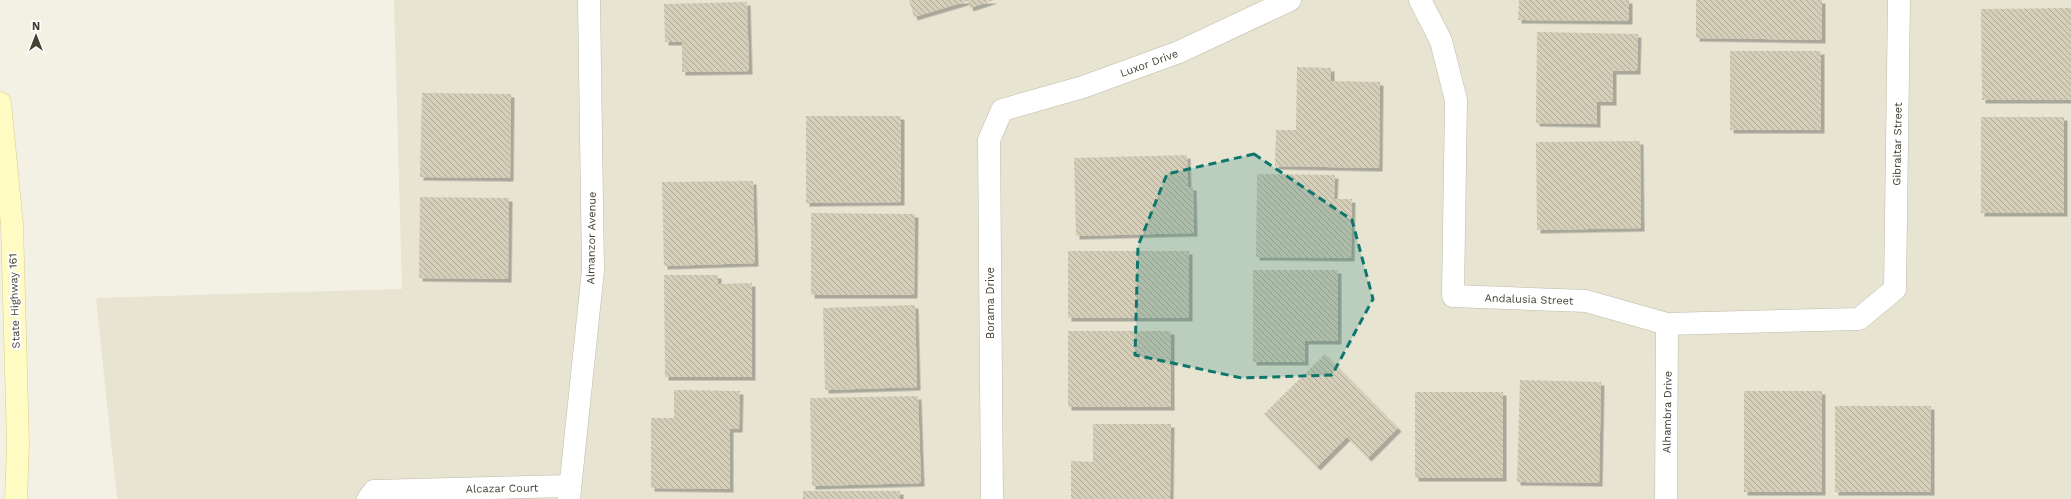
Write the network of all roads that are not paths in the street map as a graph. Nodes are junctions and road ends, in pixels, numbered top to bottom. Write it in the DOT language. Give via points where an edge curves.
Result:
graph roads {
  1 [pos="589,0"];
  2 [pos="1290,0"];
  3 [pos="1420,0"];
  4 [pos="1899,0"];
  5 [pos="0,103"];
  6 [pos="1002,110"];
  7 [pos="1894,289"];
  8 [pos="1668,324"];
  9 [pos="569,493"];
  10 [pos="16,499"];
  11 [pos="368,499"];
  12 [pos="992,499"];
  13 [pos="1666,499"];
  1 -- 9 [label="street, Almanzor Avenue" via="592,270"];
  2 -- 6 [label="street, Luxor Drive" via="1180,52 1083,87"];
  3 -- 8 [label="street, Andalusia Street" via="1441,41 1456,100 1453,296 1586,301"];
  4 -- 7 [label="street, Gibraltar Street"];
  5 -- 10 [label="main road, State Highway 161" via="12,224 18,444"];
  6 -- 12 [label="street, Borama Drive" via="989,140"];
  7 -- 8 [label="street, Andalusia Street" via="1859,319"];
  8 -- 13 [label="street, Alhambra Drive"];
  9 -- 11 [label="street, Alcazar Court" via="374,491"];
}
